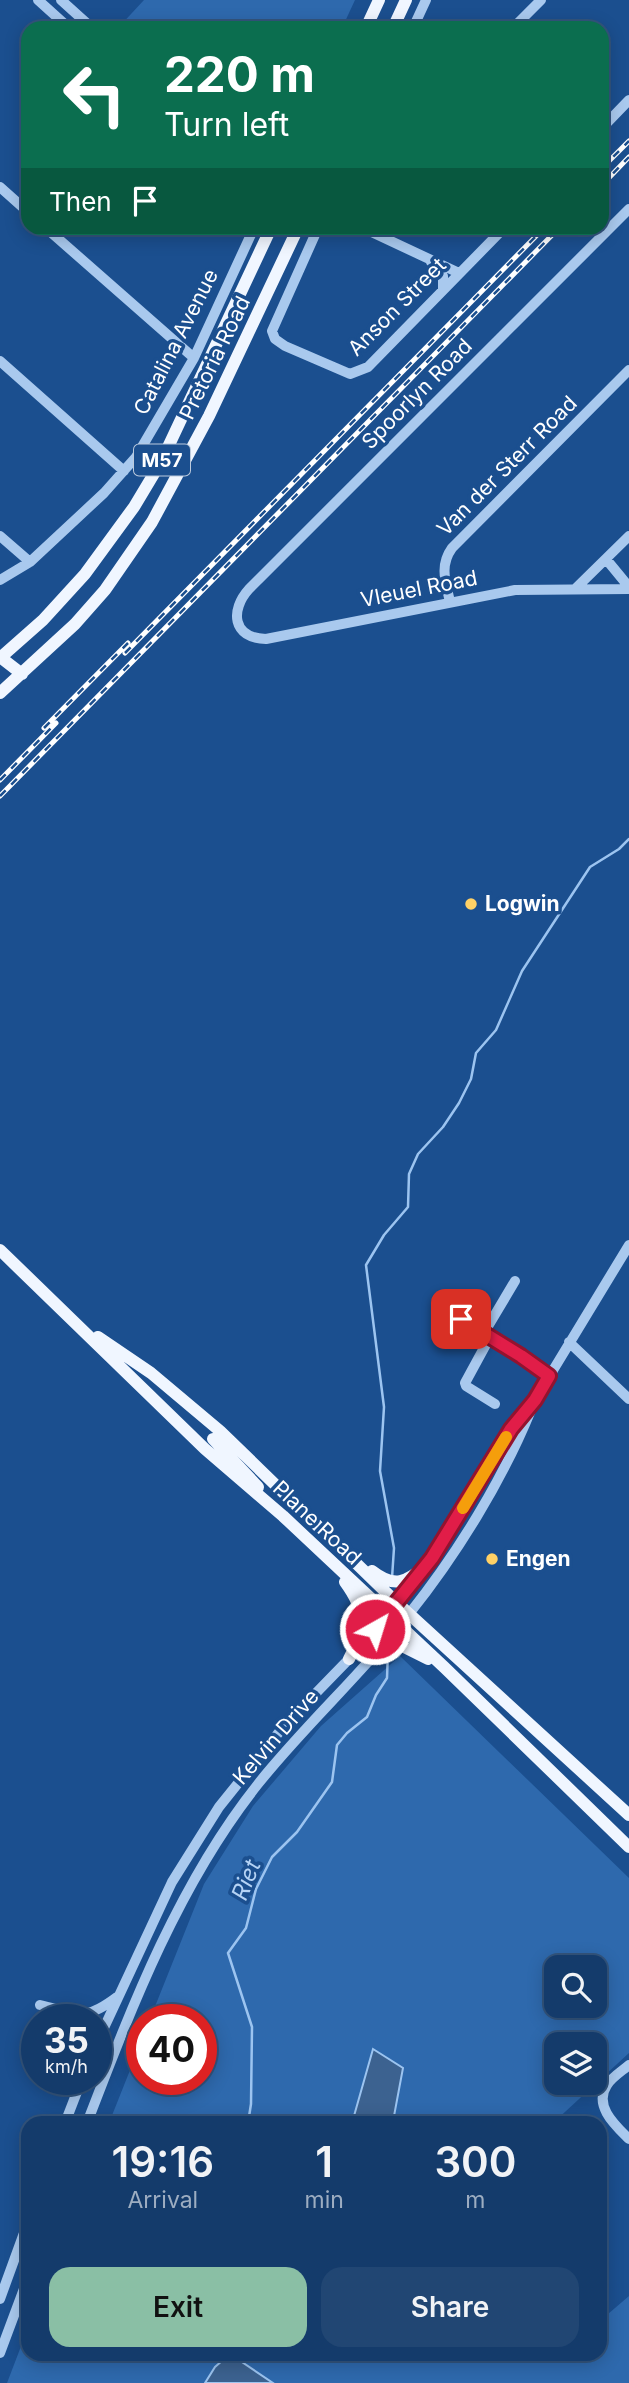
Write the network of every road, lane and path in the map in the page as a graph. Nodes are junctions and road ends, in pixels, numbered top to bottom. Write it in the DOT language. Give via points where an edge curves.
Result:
graph roads {
  1 [pos="38,0"];
  2 [pos="61,0"];
  3 [pos="379,0"];
  4 [pos="406,0"];
  5 [pos="426,0"];
  6 [pos="541,0"];
  7 [pos="61,21"];
  8 [pos="84,21"];
  9 [pos="369,21"];
  10 [pos="396,21"];
  11 [pos="416,21"];
  12 [pos="520,21"];
  13 [pos="629,100"];
  14 [pos="609,121"];
  15 [pos="0,187"];
  16 [pos="21,206"];
  17 [pos="629,209"];
  18 [pos="620,218"];
  19 [pos="629,227"];
  20 [pos="609,229"];
  21 [pos="54,235"];
  22 [pos="251,235"];
  23 [pos="268,235"];
  24 [pos="295,235"];
  25 [pos="315,235"];
  26 [pos="378,235"];
  27 [pos="497,235"];
  28 [pos="603,235"];
  29 [pos="428,258"];
  30 [pos="459,273"];
  31 [pos="443,289"];
  32 [pos="194,358"];
  33 [pos="0,361"];
  34 [pos="629,370"];
  35 [pos="124,471"];
  36 [pos="0,536"];
  37 [pos="629,536"];
  38 [pos="606,559"];
  39 [pos="30,562"];
  40 [pos="0,580"];
  41 [pos="629,588"];
  42 [pos="575,589"];
  43 [pos="450,602"];
  44 [pos="237,609"];
  45 [pos="0,658"];
  46 [pos="22,674"];
  47 [pos="1,691"];
  48 [pos="629,1244"];
  49 [pos="0,1250"];
  50 [pos="515,1281"];
  51 [pos="39,1287"];
  52 [pos="461,1319"];
  53 [pos="487,1335"];
  54 [pos="569,1342"];
  55 [pos="549,1376"];
  56 [pos="629,1399"];
  57 [pos="535,1400"];
  58 [pos="495,1404"];
  59 [pos="214,1439"];
  60 [pos="283,1517"];
  61 [pos="354,1560"];
  62 [pos="330,1562"];
  63 [pos="426,1566"];
  64 [pos="396,1602"];
  65 [pos="387,1614"];
  66 [pos="409,1614"];
  67 [pos="399,1626"];
  68 [pos="381,1646"];
  69 [pos="349,1659"];
  70 [pos="444,1667"];
  71 [pos="629,1815"];
  72 [pos="629,1847"];
  73 [pos="118,1996"];
  74 [pos="107,2004"];
  75 [pos="112,2009"];
  76 [pos="629,2065"];
  77 [pos="76,2095"];
  78 [pos="68,2116"];
  79 [pos="90,2116"];
  80 [pos="629,2139"];
  81 [pos="21,2241"];
  82 [pos="15,2258"];
  83 [pos="0,2275"];
  84 [pos="21,2297"];
  85 [pos="0,2300"];
  86 [pos="0,2353"];
  1 -- 7 [label="street"];
  2 -- 8 [label="street"];
  3 -- 9 [label="main road"];
  4 -- 10 [label="main road"];
  5 -- 11 [label="street"];
  6 -- 12 [label="street"];
  13 -- 14 [label="street"];
  15 -- 16 [label="street"];
  17 -- 18 [label="street, Spoorlyn Road"];
  18 -- 19 [label="street"];
  18 -- 20 [label="street, Spoorlyn Road"];
  21 -- 32 [label="street"];
  22 -- 32 [label="street, Catalina Avenue"];
  23 -- 45 [label="main road, Pretoria Road / M57" via="161,462 134,507 85,574"];
  24 -- 46 [label="main road, Pretoria Road / M57" via="209,416 152,522 105,590"];
  25 -- 31 [label="street, Anson Street" via="272,331 285,346 350,373 359,372"];
  26 -- 29 [label="street"];
  27 -- 30 [label="street, Anson Street"];
  28 -- 44 [label="street, Spoorlyn Road" via="250,589"];
  29 -- 30 [label="street"];
  29 -- 31 [label="street" via="443,276"];
  30 -- 31 [label="street, Anson Street"];
  32 -- 35 [label="street, Catalina Avenue"];
  33 -- 35 [label="street"];
  34 -- 43 [label="street, Van der Sterr Road" via="452,548 444,565"];
  35 -- 39 [label="street, Catalina Avenue"];
  36 -- 39 [label="street"];
  37 -- 38 [label="street"];
  38 -- 41 [label="street"];
  38 -- 42 [label="street"];
  39 -- 40 [label="street, Catalina Avenue"];
  41 -- 42 [label="street, Vleuel Road"];
  42 -- 43 [label="street, Vleuel Road" via="515,590"];
  43 -- 44 [label="street, Vleuel Road" via="266,639 243,631"];
  45 -- 46 [label="main road"];
  46 -- 47 [label="main road, Pretoria Road / M57"];
  48 -- 54 [label="street, Kelvin Drive"];
  49 -- 51 [label="main road, Plane Road"];
  50 -- 53 [label="street"];
  51 -- 60 [label="main road, Plane Road" via="205,1449"];
  51 -- 61 [label="main road, Plane Road" via="220,1431"];
  52 -- 53 [label="street"];
  53 -- 55 [label="street"];
  53 -- 58 [label="street" via="465,1383"];
  54 -- 55 [label="street, Kelvin Drive"];
  54 -- 56 [label="street"];
  55 -- 57 [label="street, Kelvin Drive"];
  57 -- 63 [label="street, Kelvin Drive" via="511,1429"];
  57 -- 66 [label="street, Kelvin Drive" via="470,1528"];
  59 -- 60 [label="main road"];
  60 -- 62 [label="main road, Plane Road"];
  61 -- 63 [label="main road" via="395,1582 411,1578"];
  61 -- 64 [label="main road, Plane Road"];
  62 -- 65 [label="main road, Plane Road"];
  62 -- 69 [label="main road" via="361,1610 359,1639"];
  63 -- 64 [label="street, Kelvin Drive"];
  64 -- 65 [label="street, Kelvin Drive"];
  64 -- 66 [label="main road, Plane Road"];
  65 -- 67 [label="main road, Plane Road"];
  65 -- 69 [label="street, Kelvin Drive"];
  66 -- 67 [label="street, Kelvin Drive"];
  66 -- 71 [label="main road, Plane Road"];
  67 -- 68 [label="street, Kelvin Drive"];
  67 -- 70 [label="main road, Plane Road"];
  68 -- 70 [label="main road" via="402,1646"];
  68 -- 79 [label="street, Kelvin Drive" via="257,1785 225,1830 138,1992"];
  69 -- 73 [label="street, Kelvin Drive" via="284,1726 219,1807 172,1882"];
  70 -- 72 [label="main road, Plane Road"];
  73 -- 74 [label="street"];
  73 -- 75 [label="street, Kelvin Drive"];
  76 -- 80 [label="street" via="607,2084 603,2101 607,2114"];
  77 -- 78 [label="street"];
  81 -- 82 [label="street"];
  82 -- 83 [label="street"];
  82 -- 85 [label="street"];
  84 -- 86 [label="street"];
}
